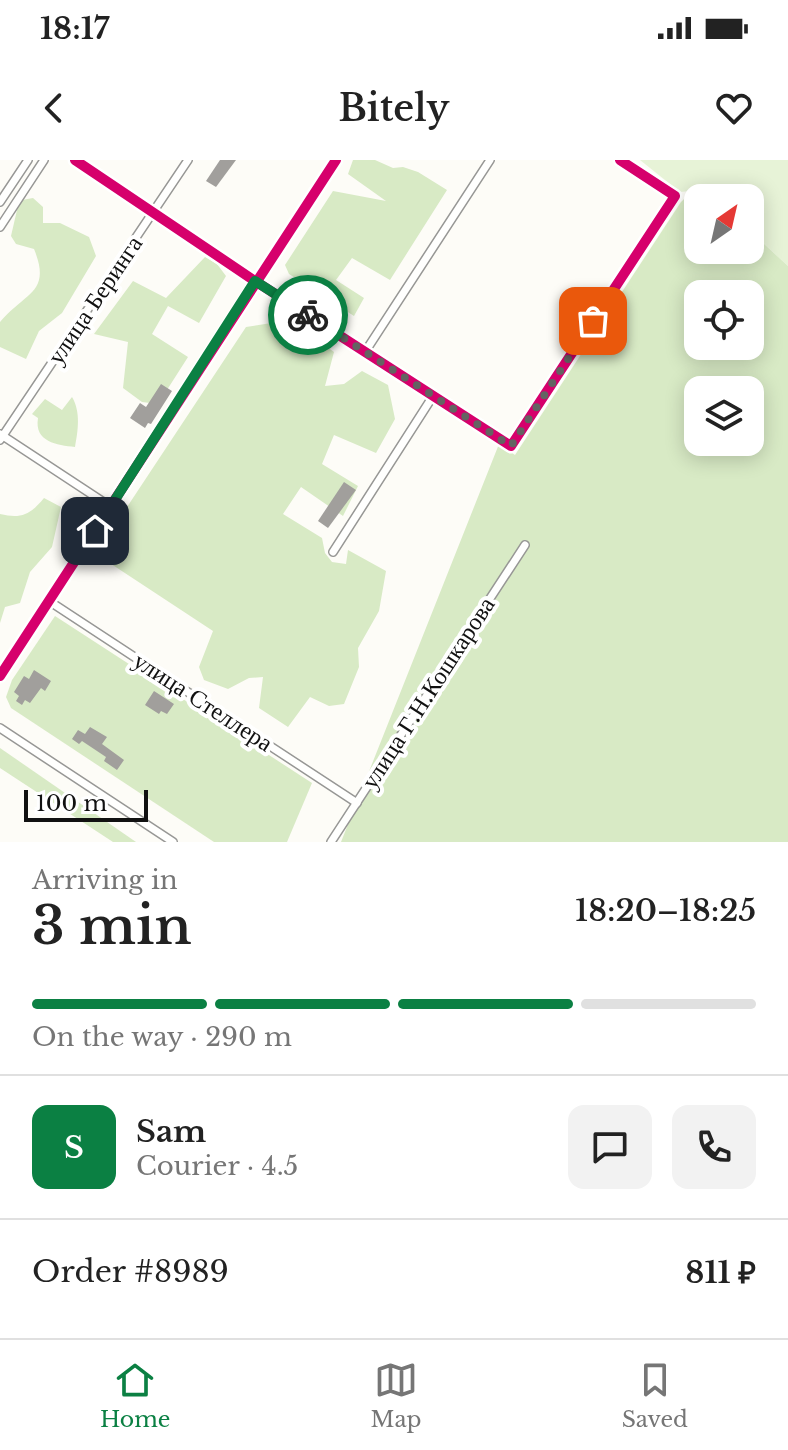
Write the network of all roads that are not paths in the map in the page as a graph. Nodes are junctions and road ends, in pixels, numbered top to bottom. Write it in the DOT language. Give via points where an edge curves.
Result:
graph roads {
  1 [pos="28,160"];
  2 [pos="44,160"];
  3 [pos="75,160"];
  4 [pos="188,160"];
  5 [pos="336,160"];
  6 [pos="490,160"];
  7 [pos="620,160"];
  8 [pos="0,202"];
  9 [pos="154,213"];
  10 [pos="0,227"];
  11 [pos="255,281"];
  12 [pos="365,352"];
  13 [pos="433,396"];
  14 [pos="1,437"];
  15 [pos="111,507"];
  16 [pos="525,545"];
  17 [pos="333,552"];
  18 [pos="49,601"];
  19 [pos="0,676"];
  20 [pos="0,728"];
  21 [pos="357,803"];
  22 [pos="173,842"];
  23 [pos="331,842"];
  1 -- 8 [label="street"];
  2 -- 10 [label="street"];
  3 -- 9 [label="street"];
  4 -- 9 [label="street, улица Беринга"];
  5 -- 11 [label="street"];
  6 -- 12 [label="street"];
  7 -- 13 [label="street" via="675,196 511,446"];
  9 -- 11 [label="street"];
  9 -- 14 [label="street, улица Беринга"];
  11 -- 12 [label="street"];
  11 -- 15 [label="street"];
  12 -- 13 [label="street"];
  13 -- 17 [label="street"];
  14 -- 15 [label="street"];
  15 -- 18 [label="street"];
  16 -- 21 [label="street, улица Г.Н.Кошкарова"];
  18 -- 19 [label="street"];
  18 -- 21 [label="street, улица Стеллера"];
  20 -- 22 [label="street"];
  21 -- 23 [label="street, улица Г.Н.Кошкарова"];
}
